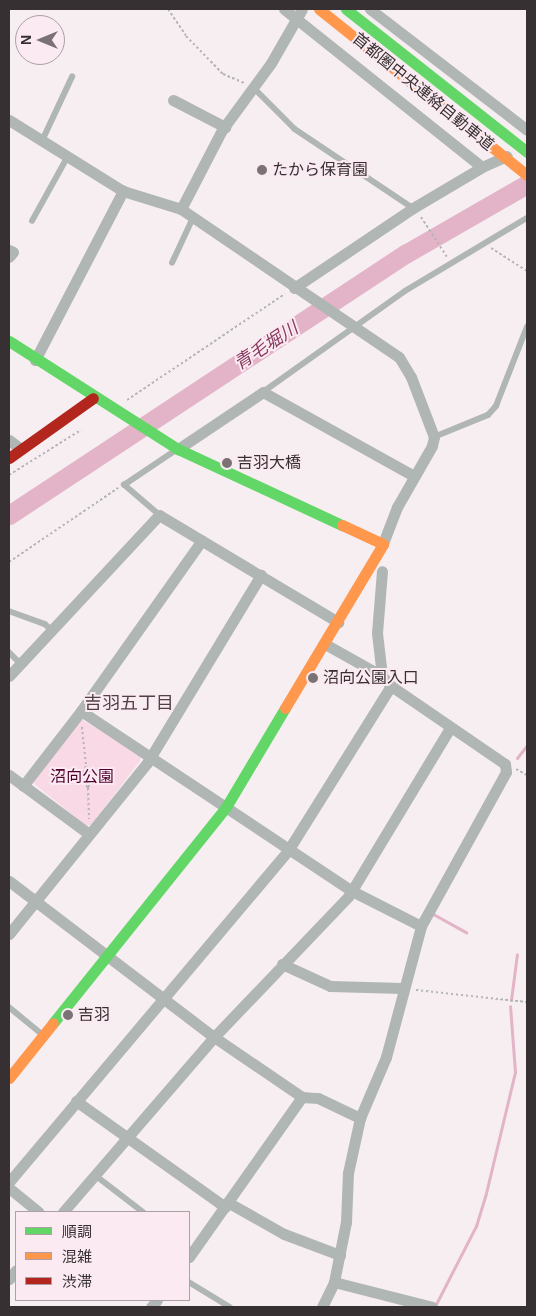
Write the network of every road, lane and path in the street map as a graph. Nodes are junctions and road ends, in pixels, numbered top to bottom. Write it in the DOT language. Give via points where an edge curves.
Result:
graph roads {
  1 [pos="168,9"];
  2 [pos="284,9"];
  3 [pos="319,9"];
  4 [pos="346,9"];
  5 [pos="370,9"];
  6 [pos="299,14"];
  7 [pos="72,76"];
  8 [pos="253,87"];
  9 [pos="173,100"];
  10 [pos="9,120"];
  11 [pos="225,127"];
  12 [pos="527,130"];
  13 [pos="42,141"];
  14 [pos="527,148"];
  15 [pos="527,152"];
  16 [pos="68,156"];
  17 [pos="482,167"];
  18 [pos="527,175"];
  19 [pos="123,190"];
  20 [pos="415,209"];
  21 [pos="181,210"];
  22 [pos="193,218"];
  23 [pos="527,218"];
  24 [pos="32,221"];
  25 [pos="483,243"];
  26 [pos="9,250"];
  27 [pos="9,257"];
  28 [pos="448,259"];
  29 [pos="172,263"];
  30 [pos="527,271"];
  31 [pos="293,290"];
  32 [pos="351,326"];
  33 [pos="527,327"];
  34 [pos="9,341"];
  35 [pos="35,360"];
  36 [pos="263,392"];
  37 [pos="93,398"];
  38 [pos="120,407"];
  39 [pos="81,430"];
  40 [pos="434,437"];
  41 [pos="9,440"];
  42 [pos="174,446"];
  43 [pos="21,449"];
  44 [pos="9,458"];
  45 [pos="9,475"];
  46 [pos="414,476"];
  47 [pos="124,485"];
  48 [pos="159,515"];
  49 [pos="202,540"];
  50 [pos="383,544"];
  51 [pos="9,562"];
  52 [pos="382,571"];
  53 [pos="261,575"];
  54 [pos="9,610"];
  55 [pos="338,622"];
  56 [pos="50,629"];
  57 [pos="325,644"];
  58 [pos="9,652"];
  59 [pos="19,662"];
  60 [pos="9,676"];
  61 [pos="382,676"];
  62 [pos="391,686"];
  63 [pos="81,711"];
  64 [pos="450,728"];
  65 [pos="151,756"];
  66 [pos="86,766"];
  67 [pos="9,775"];
  68 [pos="23,786"];
  69 [pos="88,788"];
  70 [pos="226,807"];
  71 [pos="89,834"];
  72 [pos="290,849"];
  73 [pos="9,881"];
  74 [pos="352,891"];
  75 [pos="35,901"];
  76 [pos="421,926"];
  77 [pos="9,934"];
  78 [pos="106,956"];
  79 [pos="282,964"];
  80 [pos="402,988"];
  81 [pos="163,998"];
  82 [pos="527,1002"];
  83 [pos="9,1007"];
  84 [pos="43,1035"];
  85 [pos="214,1037"];
  86 [pos="9,1077"];
  87 [pos="302,1097"];
  88 [pos="76,1101"];
  89 [pos="360,1118"];
  90 [pos="128,1137"];
  91 [pos="94,1175"];
  92 [pos="9,1182"];
  93 [pos="9,1188"];
  94 [pos="227,1205"];
  95 [pos="38,1211"];
  96 [pos="64,1211"];
  97 [pos="143,1211"];
  98 [pos="190,1251"];
  99 [pos="340,1255"];
  100 [pos="334,1282"];
  101 [pos="190,1283"];
  102 [pos="230,1307"];
  103 [pos="322,1307"];
  104 [pos="432,1307"];
  1 -- 8 [label="path" via="186,36 223,74"];
  2 -- 6 [label="street"];
  3 -- 18 [label="main road, 首都圏中央連絡自動車道, bridge"];
  4 -- 15 [label="main road, 首都圏中央連絡自動車道, bridge"];
  5 -- 12 [label="street"];
  6 -- 8 [label="street"];
  6 -- 17 [label="street"];
  7 -- 13 [label="lane"];
  8 -- 11 [label="street"];
  8 -- 20 [label="lane" via="295,129"];
  9 -- 11 [label="street"];
  10 -- 13 [label="street"];
  11 -- 21 [label="street"];
  13 -- 16 [label="street"];
  14 -- 17 [label="street"];
  16 -- 19 [label="street"];
  16 -- 24 [label="lane"];
  17 -- 20 [label="street"];
  19 -- 21 [label="street"];
  19 -- 35 [label="street"];
  20 -- 28 [label="path"];
  20 -- 31 [label="street"];
  21 -- 22 [label="street"];
  22 -- 29 [label="lane"];
  22 -- 31 [label="street"];
  23 -- 25 [label="lane"];
  25 -- 30 [label="path"];
  25 -- 32 [label="lane"];
  26 -- 27 [label="street" via="13,252"];
  31 -- 32 [label="street"];
  31 -- 38 [label="path"];
  32 -- 36 [label="lane"];
  32 -- 40 [label="street" via="402,361"];
  33 -- 40 [label="lane" via="496,406 488,415"];
  34 -- 35 [label="main road"];
  35 -- 37 [label="main road"];
  36 -- 42 [label="street"];
  36 -- 46 [label="street"];
  37 -- 38 [label="main road"];
  37 -- 43 [label="main road"];
  38 -- 42 [label="main road"];
  39 -- 45 [label="path"];
  40 -- 46 [label="street"];
  41 -- 43 [label="street"];
  42 -- 47 [label="lane"];
  42 -- 50 [label="main road"];
  43 -- 44 [label="main road"];
  46 -- 50 [label="street" via="397,507"];
  47 -- 48 [label="lane"];
  47 -- 51 [label="path"];
  48 -- 49 [label="street"];
  48 -- 56 [label="street"];
  49 -- 53 [label="street"];
  49 -- 63 [label="street"];
  50 -- 55 [label="main road"];
  52 -- 61 [label="street" via="377,633"];
  53 -- 55 [label="street"];
  53 -- 65 [label="street"];
  54 -- 56 [label="lane"];
  55 -- 57 [label="main road"];
  56 -- 59 [label="street"];
  57 -- 61 [label="street"];
  57 -- 70 [label="main road"];
  58 -- 59 [label="lane"];
  59 -- 60 [label="street"];
  61 -- 62 [label="street"];
  62 -- 64 [label="street"];
  62 -- 72 [label="street"];
  63 -- 65 [label="street"];
  63 -- 66 [label="path"];
  63 -- 68 [label="street"];
  64 -- 74 [label="street"];
  64 -- 76 [label="street" via="505,764 506,772"];
  65 -- 70 [label="street"];
  65 -- 71 [label="street"];
  66 -- 69 [label="path" via="81,777"];
  66 -- 69 [label="path" via="93,776"];
  67 -- 68 [label="street"];
  68 -- 71 [label="street"];
  69 -- 71 [label="path"];
  70 -- 72 [label="street"];
  70 -- 78 [label="main road"];
  71 -- 75 [label="street"];
  72 -- 74 [label="street"];
  72 -- 81 [label="street"];
  73 -- 75 [label="street"];
  74 -- 76 [label="street"];
  74 -- 79 [label="street"];
  75 -- 77 [label="street"];
  75 -- 78 [label="street"];
  76 -- 80 [label="street"];
  78 -- 81 [label="street"];
  78 -- 84 [label="main road"];
  79 -- 80 [label="street" via="330,986"];
  79 -- 85 [label="street"];
  80 -- 82 [label="path"];
  80 -- 89 [label="street" via="386,1057"];
  81 -- 85 [label="street"];
  81 -- 88 [label="street"];
  83 -- 84 [label="lane"];
  84 -- 86 [label="main road"];
  85 -- 87 [label="street"];
  85 -- 90 [label="street"];
  87 -- 89 [label="street" via="318,1098"];
  87 -- 94 [label="street"];
  88 -- 90 [label="street"];
  88 -- 92 [label="street"];
  89 -- 99 [label="street" via="348,1173 346,1222"];
  90 -- 91 [label="street"];
  90 -- 94 [label="street"];
  91 -- 96 [label="street"];
  91 -- 97 [label="lane"];
  93 -- 95 [label="street"];
  94 -- 98 [label="street"];
  94 -- 99 [label="street" via="284,1234"];
  99 -- 100 [label="street"];
  100 -- 103 [label="street"];
  100 -- 104 [label="street"];
  101 -- 102 [label="lane"];
}
